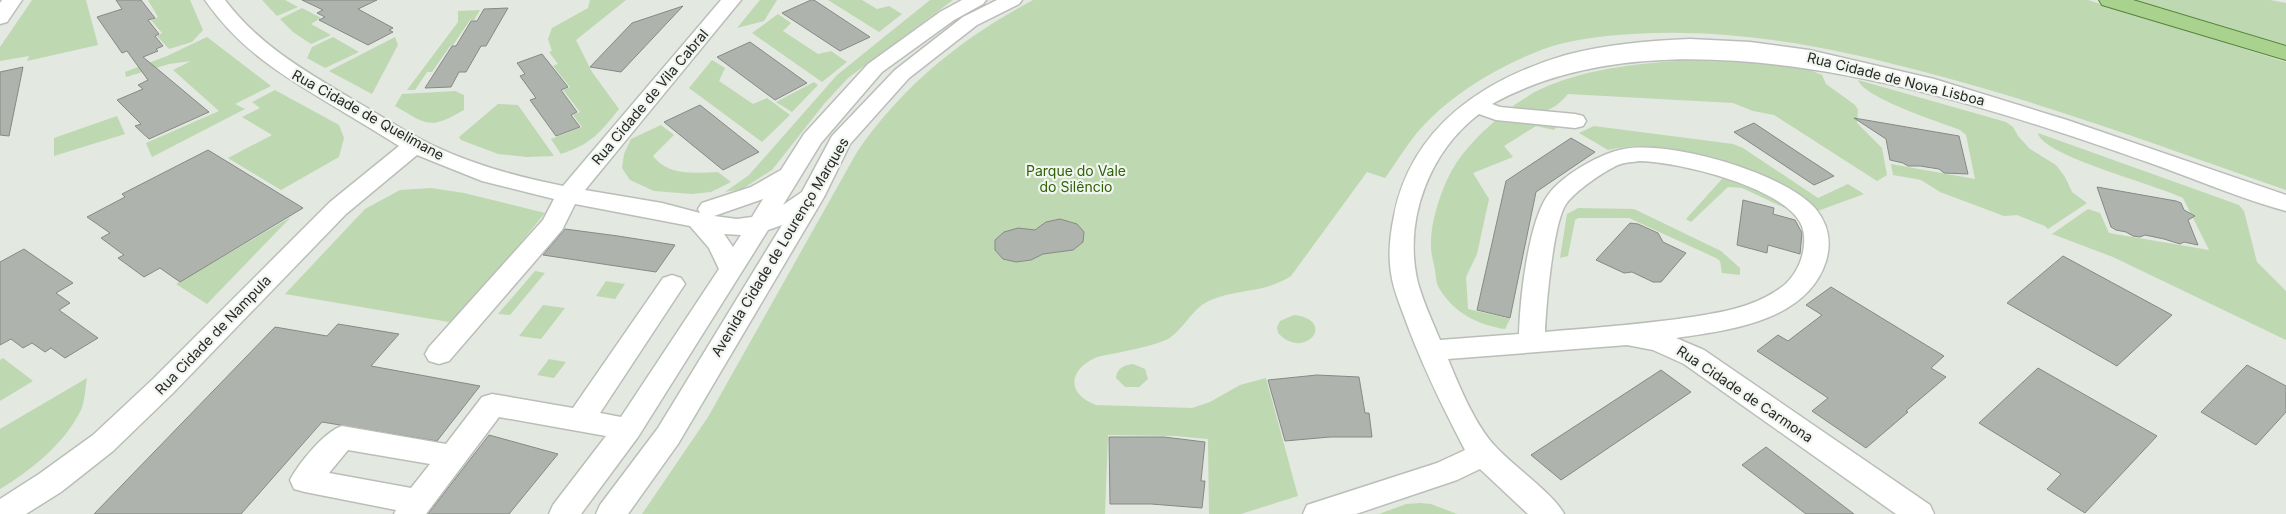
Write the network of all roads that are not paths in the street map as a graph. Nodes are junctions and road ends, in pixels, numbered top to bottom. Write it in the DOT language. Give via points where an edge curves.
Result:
graph roads {
  1 [pos="12,0"];
  2 [pos="215,0"];
  3 [pos="731,0"];
  4 [pos="976,0"];
  5 [pos="1012,0"];
  6 [pos="2110,0"];
  7 [pos="2123,0"];
  8 [pos="0,18"];
  9 [pos="2183,22"];
  10 [pos="2286,53"];
  11 [pos="1476,105"];
  12 [pos="1574,121"];
  13 [pos="416,144"];
  14 [pos="788,174"];
  15 [pos="568,195"];
  16 [pos="812,197"];
  17 [pos="2286,203"];
  18 [pos="704,215"];
  19 [pos="760,223"];
  20 [pos="780,248"];
  21 [pos="732,269"];
  22 [pos="672,284"];
  23 [pos="1627,335"];
  24 [pos="1532,342"];
  25 [pos="1430,351"];
  26 [pos="439,354"];
  27 [pos="580,420"];
  28 [pos="628,429"];
  29 [pos="1484,454"];
  30 [pos="453,457"];
  31 [pos="414,508"];
  32 [pos="1,514"];
  33 [pos="564,514"];
  34 [pos="611,514"];
  35 [pos="1318,514"];
  36 [pos="1548,514"];
  37 [pos="1919,514"];
  1 -- 8 [label="street"];
  2 -- 13 [label="street, Rua Cidade de Quelimane" via="236,29 295,76"];
  3 -- 15 [label="street, Rua Cidade de Vila Cabral"];
  4 -- 14 [label="street, Avenida Cidade de Lourenço Marques" via="947,16 875,68 812,139"];
  5 -- 16 [label="street, Avenida Cidade de Lourenço Marques" via="970,21 902,74 840,141"];
  6 -- 9 [label="main road"];
  7 -- 9 [label="main road"];
  9 -- 10 [label="main road"];
  11 -- 12 [label="street" via="1496,114"];
  11 -- 17 [label="street, Rua Cidade de Nova Lisboa" via="1540,70 1577,58 1619,50 1681,45 1747,48 1817,58 1932,85 2033,115"];
  11 -- 25 [label="street, Rua Cidade de Nova Lisboa" via="1437,142 1422,166 1412,188 1402,231 1404,279"];
  13 -- 15 [label="street, Rua Cidade de Quelimane" via="435,155 492,175"];
  13 -- 32 [label="street, Rua Cidade de Nampula" via="338,208 103,443 50,483"];
  14 -- 18 [label="street, Rua Cidade de Quelimane" via="759,192"];
  14 -- 19 [label="street, Avenida Cidade de Lourenço Marques"];
  15 -- 18 [label="street, Rua Cidade de Quelimane"];
  15 -- 26 [label="street, Rua Cidade de Vila Cabral" via="553,224"];
  16 -- 19 [label="street, Rua Cidade de Quelimane" via="784,215"];
  16 -- 20 [label="street, Avenida Cidade de Lourenço Marques"];
  18 -- 19 [label="street, Rua Cidade de Quelimane" via="736,227"];
  18 -- 21 [label="street"];
  19 -- 20 [label="street"];
  19 -- 21 [label="street, Avenida Cidade de Lourenço Marques"];
  20 -- 34 [label="street, Avenida Cidade de Lourenço Marques" via="668,436"];
  21 -- 28 [label="street, Avenida Cidade de Lourenço Marques"];
  22 -- 27 [label="street"];
  23 -- 24 [label="street, Rua Cidade de Carmona"];
  23 -- 24 [label="street" via="1732,318 1764,309 1786,298 1802,283 1813,262 1816,240 1812,222 1794,203 1768,187 1699,162 1650,155 1612,160 1586,175 1558,198 1548,220 1531,322"];
  23 -- 37 [label="street, Rua Cidade de Carmona" via="1672,345 1694,357"];
  24 -- 25 [label="street, Rua Cidade de Carmona"];
  25 -- 29 [label="street, Rua Cidade de Nova Lisboa" via="1454,405"];
  27 -- 28 [label="street"];
  27 -- 30 [label="street" via="492,405"];
  28 -- 33 [label="street, Avenida Cidade de Lourenço Marques"];
  29 -- 35 [label="street" via="1447,472"];
  29 -- 36 [label="street, Rua Cidade de Nova Lisboa"];
  30 -- 31 [label="street"];
  30 -- 31 [label="street" via="342,437 305,480"];
}
